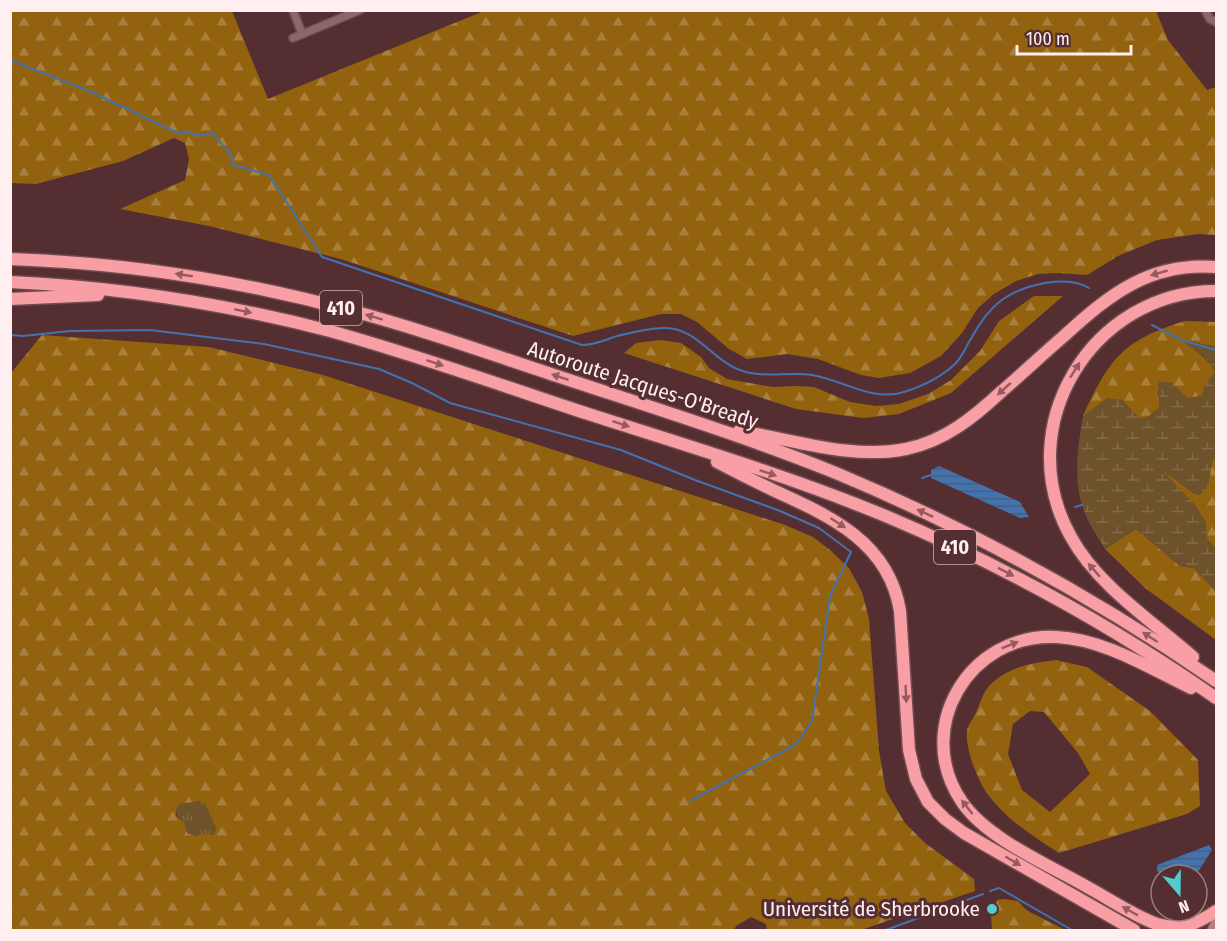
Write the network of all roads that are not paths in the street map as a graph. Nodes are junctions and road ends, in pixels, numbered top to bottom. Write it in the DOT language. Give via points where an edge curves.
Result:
graph roads {
  1 [pos="293,10"];
  2 [pos="360,10"];
  3 [pos="1205,10"];
  4 [pos="1216,22"];
  5 [pos="303,34"];
  6 [pos="293,38"];
  7 [pos="10,257"];
  8 [pos="1216,267"];
  9 [pos="10,282"];
  10 [pos="1216,291"];
  11 [pos="138,294"];
  12 [pos="10,299"];
  13 [pos="705,425"];
  14 [pos="672,441"];
  15 [pos="1216,680"];
  16 [pos="1216,699"];
  17 [pos="1216,911"];
  18 [pos="1216,922"];
  19 [pos="1134,930"];
  20 [pos="1212,930"];
  1 -- 5 [label="street"];
  2 -- 5 [label="street"];
  3 -- 4 [label="street"];
  5 -- 6 [label="street"];
  13 -- 7 [label="highway, Autoroute Jacques-O'Bready / 410, one-way" via="323,303 174,273"];
  8 -- 13 [label="highway, one-way" via="1163,272 1117,292 972,417 945,435 916,446 882,452 848,451"];
  9 -- 11 [label="highway, Autoroute Jacques-O'Bready / 410"];
  15 -- 10 [label="highway, one-way" via="1111,588 1085,559 1059,512 1050,458 1054,423 1064,390 1100,338 1146,306 1178,296"];
  11 -- 12 [label="highway"];
  11 -- 14 [label="highway, Autoroute Jacques-O'Bready / 410, one-way" via="330,331"];
  15 -- 13 [label="highway, Autoroute Jacques-O'Bready / 410, one-way" via="1083,595 979,539 834,473"];
  14 -- 16 [label="highway, Autoroute Jacques-O'Bready / 410, one-way" via="844,500 971,554 1108,627"];
  14 -- 19 [label="highway, one-way" via="826,516 871,549 887,572 898,599 910,754 928,802 964,833"];
  17 -- 16 [label="highway, one-way" via="1189,926 1157,924 1003,839 980,822 961,800 950,778 944,748 948,713 964,680 990,655 1032,638 1067,638 1100,646"];
  18 -- 20 [label="main road"];
}
